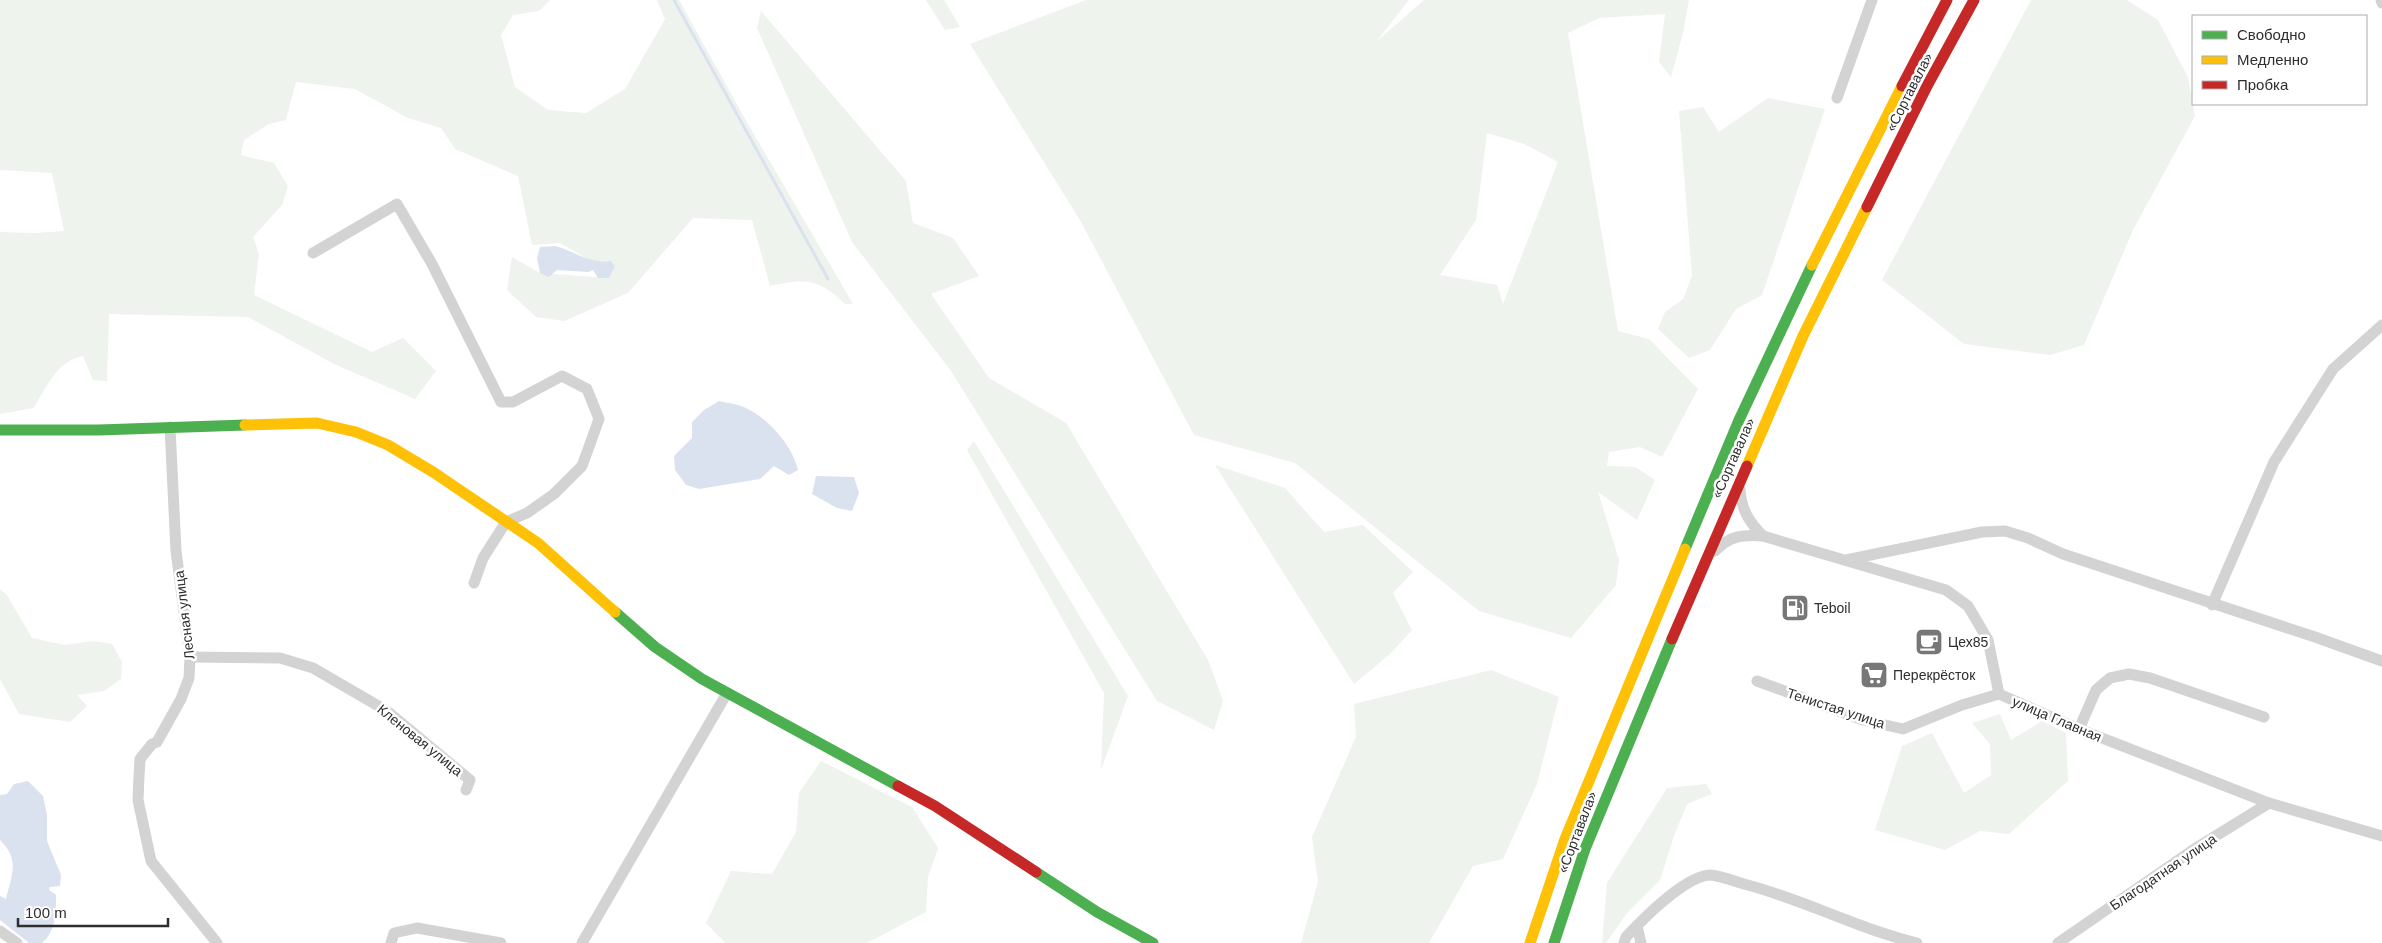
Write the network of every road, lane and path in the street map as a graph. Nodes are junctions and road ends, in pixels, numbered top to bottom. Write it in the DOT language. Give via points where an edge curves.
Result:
graph roads {
  1 [pos="1872,0"];
  2 [pos="1947,0"];
  3 [pos="1974,0"];
  4 [pos="1837,98"];
  5 [pos="313,253"];
  6 [pos="2382,325"];
  7 [pos="170,427"];
  8 [pos="0,430"];
  9 [pos="1750,456"];
  10 [pos="506,522"];
  11 [pos="1762,536"];
  12 [pos="1844,560"];
  13 [pos="1697,578"];
  14 [pos="474,583"];
  15 [pos="2212,605"];
  16 [pos="190,657"];
  17 [pos="2382,661"];
  18 [pos="1757,681"];
  19 [pos="727,693"];
  20 [pos="1998,694"];
  21 [pos="2264,717"];
  22 [pos="2079,728"];
  23 [pos="466,790"];
  24 [pos="2270,803"];
  25 [pos="2382,836"];
  26 [pos="1637,926"];
  27 [pos="0,931"];
  28 [pos="17,943"];
  29 [pos="217,943"];
  30 [pos="391,943"];
  31 [pos="501,943"];
  32 [pos="582,943"];
  33 [pos="1154,943"];
  34 [pos="1530,943"];
  35 [pos="1554,943"];
  36 [pos="1624,943"];
  37 [pos="1641,943"];
  38 [pos="1917,943"];
  39 [pos="2058,943"];
  1 -- 4 [label="street"];
  2 -- 34 [label="main road, «Сортавала»" via="1836,215 1739,420 1565,839"];
  3 -- 9 [label="main road, «Сортавала»" via="1927,86 1803,336"];
  5 -- 10 [label="street" via="397,204 432,264 501,402 513,402 562,376 587,388 599,419 582,466 554,494"];
  6 -- 15 [label="street" via="2333,369 2274,462"];
  7 -- 8 [label="main road"];
  7 -- 10 [label="main road" via="288,422 349,428 414,459"];
  7 -- 16 [label="street, Лесная улица" via="176,551"];
  9 -- 11 [label="street" via="1740,490 1741,502 1748,520"];
  9 -- 13 [label="main road, «Сортавала»"];
  10 -- 14 [label="street" via="484,558"];
  10 -- 19 [label="main road" via="564,564 670,659"];
  11 -- 12 [label="street, улица Главная"];
  11 -- 13 [label="street, улица Главная" via="1744,535 1728,539 1716,550"];
  12 -- 15 [label="street" via="1982,532 2005,531"];
  12 -- 20 [label="street, улица Главная" via="1946,590 1968,606 1988,640"];
  13 -- 35 [label="main road, «Сортавала»" via="1585,849"];
  15 -- 17 [label="street"];
  16 -- 23 [label="street, Кленовая улица" via="280,658 313,668 388,711 470,780"];
  16 -- 29 [label="street, Лесная улица" via="189,678 181,699 157,742 140,759 138,800 150,862"];
  18 -- 20 [label="street, Тенистая улица" via="1863,720 1903,729"];
  19 -- 32 [label="street"];
  19 -- 33 [label="main road" via="935,806 1097,912"];
  20 -- 22 [label="street, улица Главная"];
  21 -- 22 [label="street" via="2150,678 2129,674 2110,678 2096,690"];
  22 -- 24 [label="street, улица Главная"];
  24 -- 25 [label="street, улица Главная"];
  24 -- 39 [label="street, Благодатная улица" via="2193,850"];
  26 -- 36 [label="street"];
  26 -- 37 [label="street"];
  26 -- 38 [label="street" via="1652,909 1686,885 1710,875 1778,893 1890,937"];
  27 -- 28 [label="street"];
  30 -- 31 [label="street" via="394,932 417,928"];
}
